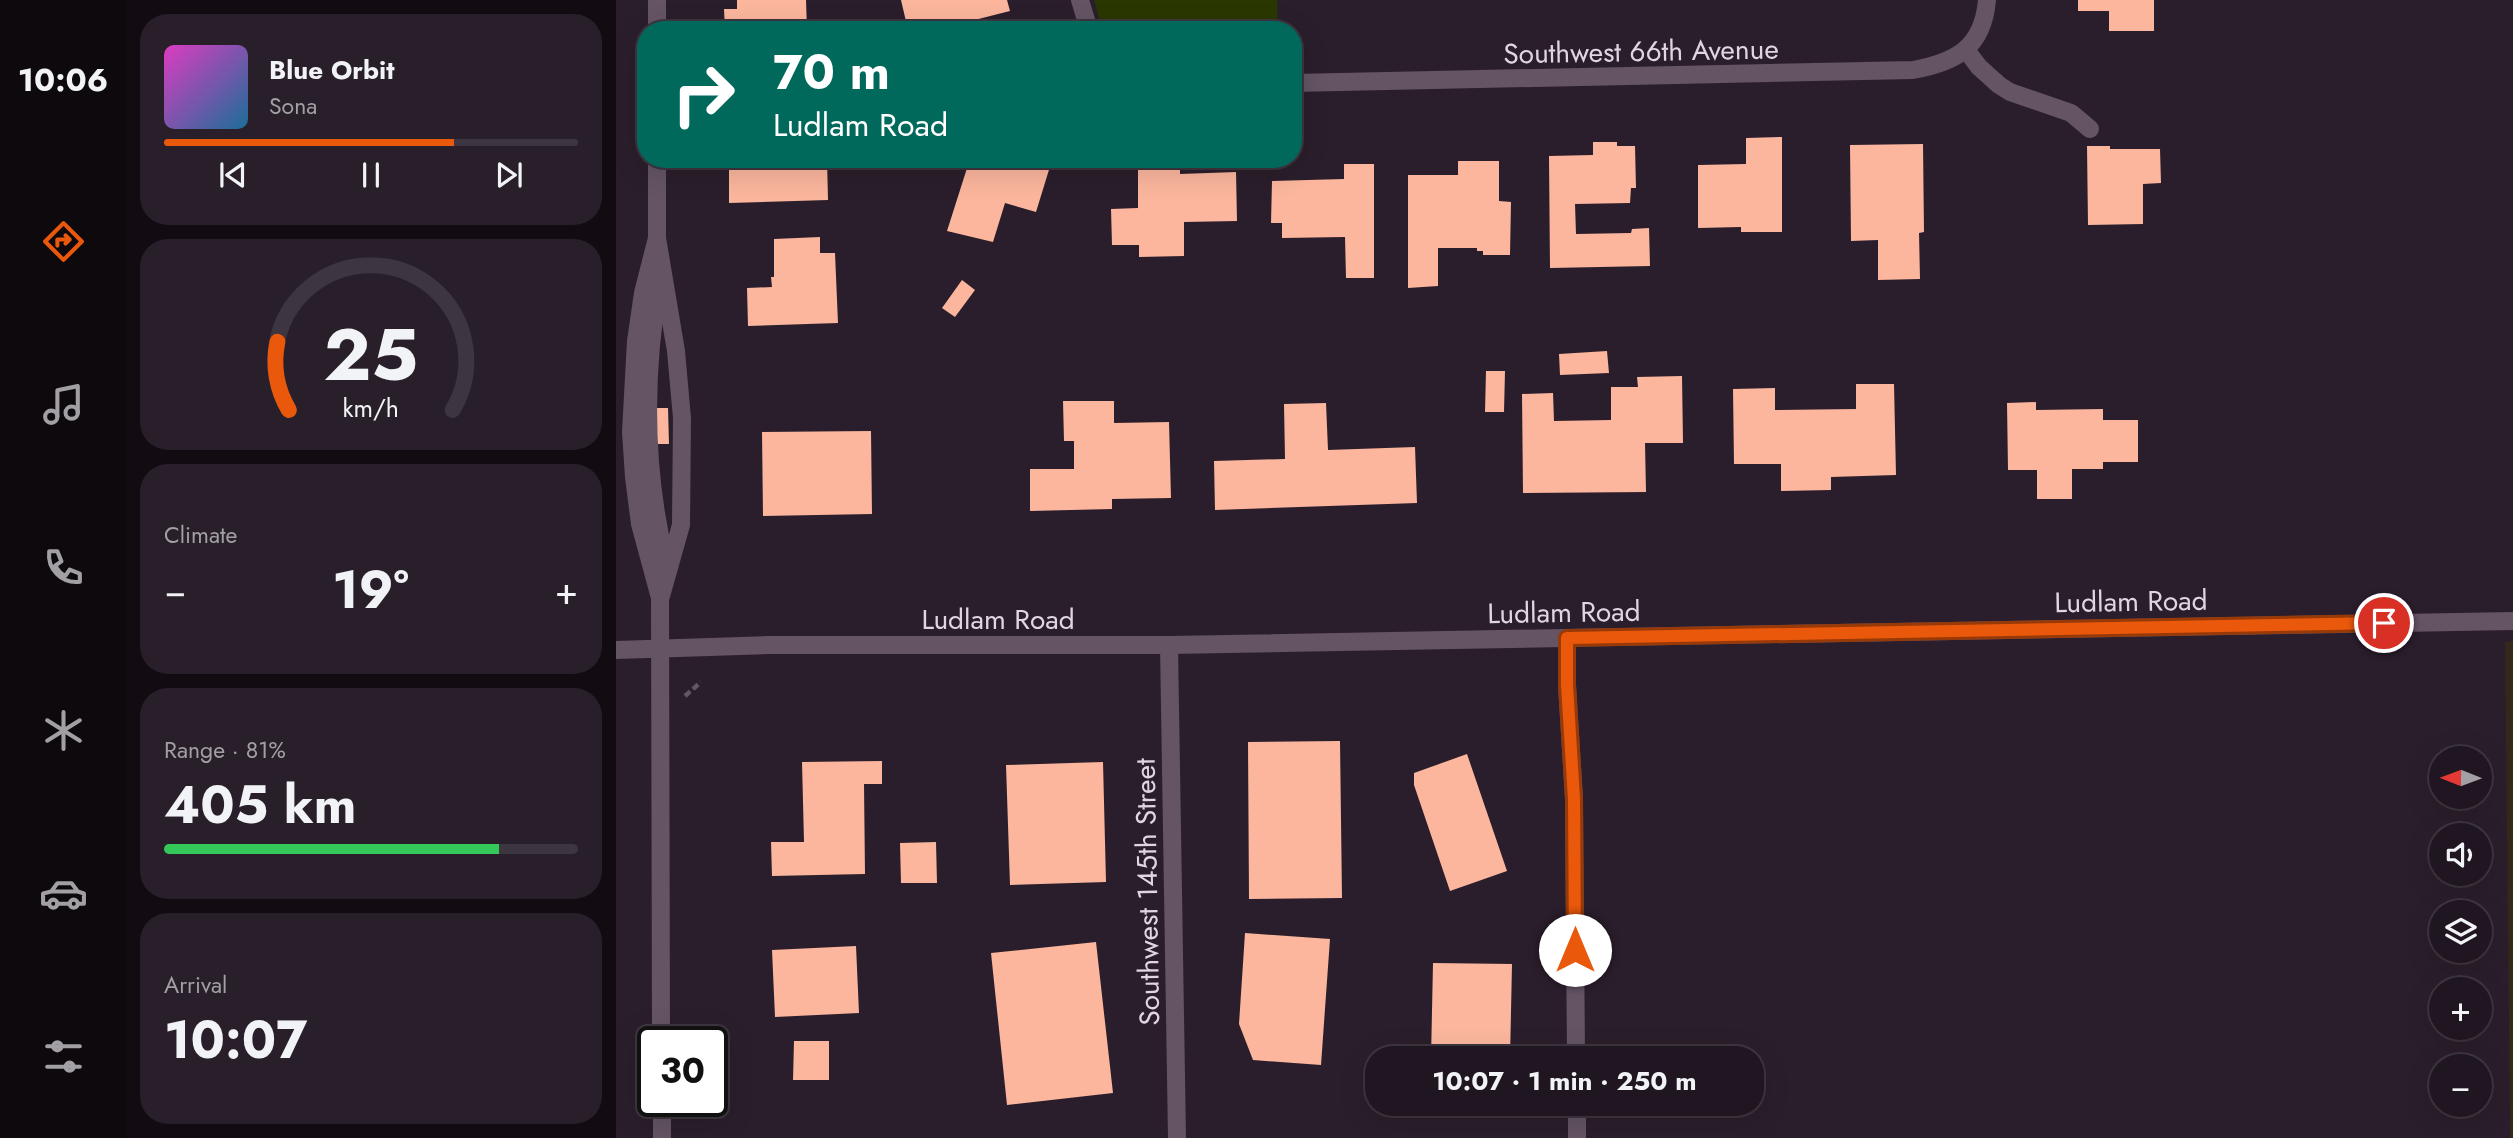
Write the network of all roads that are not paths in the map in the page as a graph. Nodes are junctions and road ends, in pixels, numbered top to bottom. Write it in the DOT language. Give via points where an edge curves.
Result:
graph roads {
  1 [pos="657,0"];
  2 [pos="1080,0"];
  3 [pos="1987,0"];
  4 [pos="657,21"];
  5 [pos="1086,21"];
  6 [pos="1966,50"];
  7 [pos="1302,83"];
  8 [pos="2090,129"];
  9 [pos="657,168"];
  10 [pos="657,238"];
  11 [pos="662,267"];
  12 [pos="668,571"];
  13 [pos="660,598"];
  14 [pos="2513,621"];
  15 [pos="1567,638"];
  16 [pos="1169,645"];
  17 [pos="660,648"];
  18 [pos="616,650"];
  19 [pos="662,1026"];
  20 [pos="1576,1046"];
  21 [pos="1577,1116"];
  22 [pos="662,1117"];
  23 [pos="662,1138"];
  24 [pos="1177,1138"];
  25 [pos="1577,1138"];
  1 -- 4 [label="street"];
  2 -- 5 [label="street"];
  3 -- 6 [label="street, Southwest 66th Avenue" via="1979,36"];
  6 -- 7 [label="street, Southwest 66th Avenue" via="1931,67 1892,72"];
  6 -- 8 [label="street" via="1999,85 2071,113"];
  9 -- 10 [label="street"];
  10 -- 11 [label="street"];
  10 -- 13 [label="street" via="636,341 631,432 640,524"];
  11 -- 12 [label="street" via="650,338 648,407 656,524"];
  11 -- 12 [label="street" via="682,418 681,525"];
  12 -- 13 [label="street"];
  13 -- 17 [label="street"];
  14 -- 15 [label="street, Ludlam Road"];
  15 -- 16 [label="street, Ludlam Road"];
  15 -- 20 [label="street"];
  16 -- 17 [label="street, Ludlam Road"];
  16 -- 24 [label="street, Southwest 145th Street"];
  17 -- 18 [label="street, Ludlam Road"];
  17 -- 19 [label="street"];
  21 -- 25 [label="street"];
  22 -- 23 [label="street"];
}
